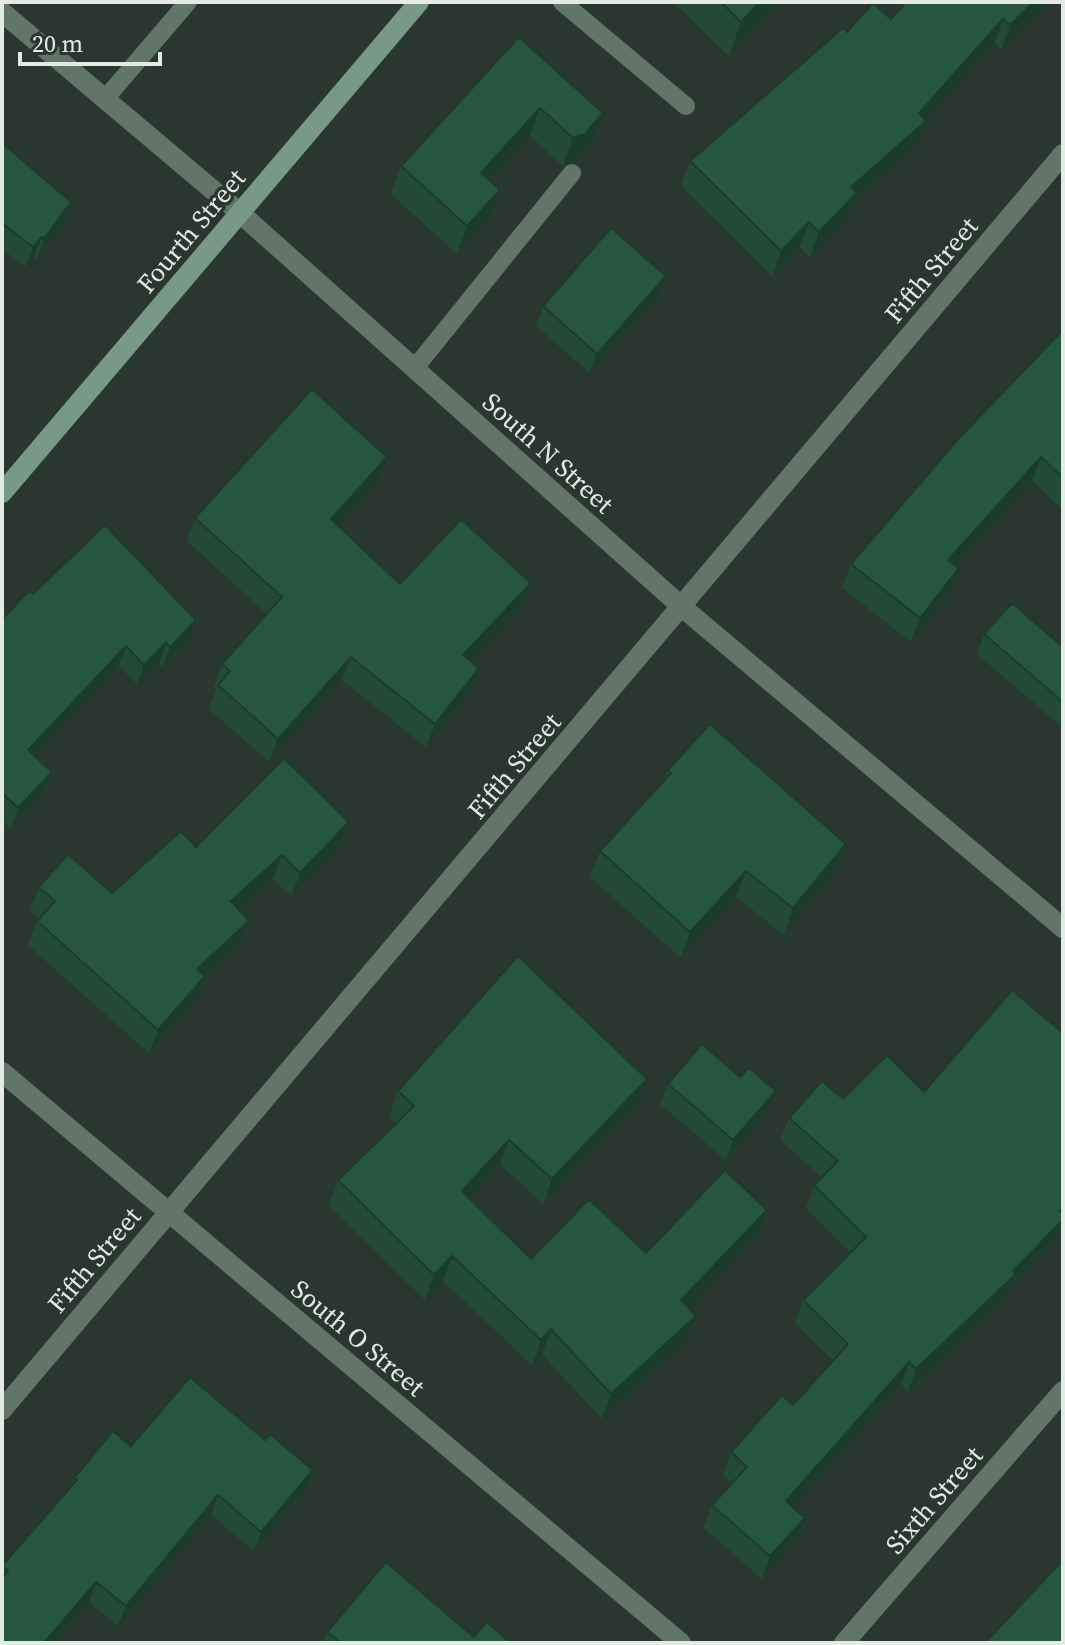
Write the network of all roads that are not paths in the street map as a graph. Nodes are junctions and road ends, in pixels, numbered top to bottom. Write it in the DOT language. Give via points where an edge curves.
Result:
graph roads {
  1 [pos="188,2"];
  2 [pos="562,2"];
  3 [pos="416,3"];
  4 [pos="2,12"];
  5 [pos="105,99"];
  6 [pos="686,106"];
  7 [pos="1063,154"];
  8 [pos="572,173"];
  9 [pos="240,213"];
  10 [pos="414,369"];
  11 [pos="2,493"];
  12 [pos="682,607"];
  13 [pos="1063,928"];
  14 [pos="2,1072"];
  15 [pos="168,1212"];
  16 [pos="1063,1391"];
  17 [pos="2,1410"];
  18 [pos="681,1643"];
  19 [pos="844,1643"];
  1 -- 5 [label="lane"];
  2 -- 6 [label="lane"];
  3 -- 9 [label="main road, Fourth Street"];
  4 -- 5 [label="street, South N Street"];
  5 -- 9 [label="street, South N Street"];
  7 -- 12 [label="street, Fifth Street"];
  8 -- 10 [label="lane"];
  9 -- 10 [label="street, South N Street"];
  9 -- 11 [label="main road, Fourth Street"];
  10 -- 12 [label="street, South N Street"];
  12 -- 13 [label="street, South N Street"];
  12 -- 15 [label="street, Fifth Street"];
  14 -- 15 [label="street, South O Street"];
  15 -- 17 [label="street, Fifth Street"];
  15 -- 18 [label="street, South O Street"];
  16 -- 19 [label="street, Sixth Street"];
}
